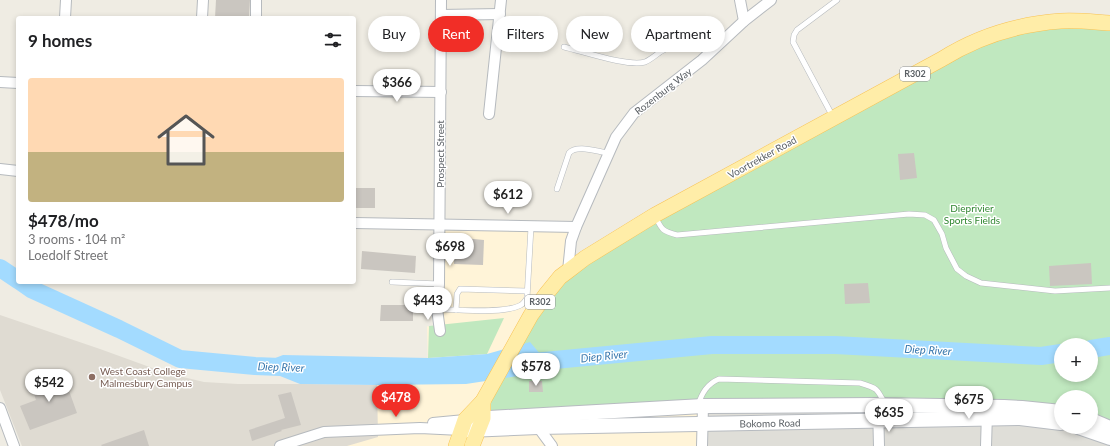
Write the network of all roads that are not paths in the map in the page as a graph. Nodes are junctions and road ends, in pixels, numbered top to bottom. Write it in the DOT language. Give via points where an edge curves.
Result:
graph roads {
  1 [pos="66,0"];
  2 [pos="203,0"];
  3 [pos="256,0"];
  4 [pos="441,0"];
  5 [pos="501,0"];
  6 [pos="740,0"];
  7 [pos="771,0"];
  8 [pos="837,0"];
  9 [pos="500,14"];
  10 [pos="441,15"];
  11 [pos="65,16"];
  12 [pos="202,16"];
  13 [pos="256,16"];
  14 [pos="744,21"];
  15 [pos="1110,23"];
  16 [pos="725,39"];
  17 [pos="564,46"];
  18 [pos="662,52"];
  19 [pos="711,52"];
  20 [pos="0,82"];
  21 [pos="16,83"];
  22 [pos="356,91"];
  23 [pos="441,92"];
  24 [pos="489,114"];
  25 [pos="833,118"];
  26 [pos="610,154"];
  27 [pos="0,169"];
  28 [pos="16,171"];
  29 [pos="557,189"];
  30 [pos="655,215"];
  31 [pos="356,223"];
  32 [pos="440,224"];
  33 [pos="531,227"];
  34 [pos="576,227"];
  35 [pos="568,271"];
  36 [pos="392,282"];
  37 [pos="439,284"];
  38 [pos="1110,288"];
  39 [pos="527,291"];
  40 [pos="437,309"];
  41 [pos="456,310"];
  42 [pos="440,331"];
  43 [pos="487,394"];
  44 [pos="882,405"];
  45 [pos="700,406"];
  46 [pos="0,408"];
  47 [pos="1054,411"];
  48 [pos="987,413"];
  49 [pos="878,420"];
  50 [pos="1054,422"];
  51 [pos="1098,423"];
  52 [pos="481,424"];
  53 [pos="703,424"];
  54 [pos="463,425"];
  55 [pos="538,427"];
  56 [pos="1110,428"];
  57 [pos="1098,434"];
  58 [pos="1110,438"];
  59 [pos="14,446"];
  60 [pos="280,446"];
  61 [pos="456,446"];
  62 [pos="472,446"];
  63 [pos="552,446"];
  64 [pos="702,446"];
  65 [pos="879,446"];
  66 [pos="986,446"];
  1 -- 11 [label="street"];
  2 -- 12 [label="street"];
  3 -- 13 [label="street"];
  4 -- 10 [label="street, Prospect Street"];
  5 -- 9 [label="street"];
  6 -- 14 [label="street"];
  7 -- 14 [label="street, Rozenburg Way"];
  8 -- 25 [label="lane" via="797,30 793,42"];
  9 -- 10 [label="street"];
  9 -- 24 [label="street"];
  10 -- 23 [label="street, Prospect Street"];
  14 -- 16 [label="street, Rozenburg Way"];
  15 -- 25 [label="main road, Voortrekker Road / R302" via="1062,21 1000,32 959,48"];
  17 -- 18 [label="lane" via="633,63 645,62"];
  19 -- 26 [label="street, Rozenburg Way" via="634,113 616,137"];
  20 -- 21 [label="street"];
  22 -- 23 [label="street"];
  23 -- 32 [label="street, Prospect Street"];
  25 -- 30 [label="main road, Voortrekker Road / R302"];
  26 -- 29 [label="lane" via="581,149 571,150"];
  26 -- 34 [label="street, Rozenburg Way"];
  27 -- 28 [label="street"];
  30 -- 35 [label="main road, Voortrekker Road / R302"];
  30 -- 38 [label="lane" via="661,229 677,235 909,214 925,215 934,220 957,269 982,283 1055,291"];
  31 -- 32 [label="street"];
  32 -- 33 [label="street"];
  32 -- 37 [label="street, Prospect Street"];
  33 -- 34 [label="street"];
  33 -- 39 [label="lane"];
  34 -- 35 [label="street, Rozenburg Way" via="571,241"];
  35 -- 43 [label="main road, Voortrekker Road / R302" via="560,277 531,315"];
  36 -- 37 [label="lane"];
  37 -- 40 [label="street, Prospect Street"];
  39 -- 41 [label="lane" via="524,303 516,307 503,310"];
  39 -- 41 [label="lane" via="460,289 457,294"];
  40 -- 41 [label="lane"];
  40 -- 42 [label="street, Prospect Street"];
  43 -- 52 [label="main road, Voortrekker Road / R302"];
  43 -- 54 [label="main road, Voortrekker Road / R302"];
  44 -- 45 [label="main road, Bokomo Road"];
  44 -- 45 [label="lane" via="878,390 860,383 719,379 711,382 706,389"];
  44 -- 48 [label="main road, Bokomo Road"];
  44 -- 49 [label="street"];
  45 -- 52 [label="main road, Bokomo Road"];
  45 -- 53 [label="street"];
  46 -- 59 [label="street"];
  47 -- 48 [label="main road, Bokomo Road" via="1022,408"];
  48 -- 49 [label="main road, Bokomo Road"];
  48 -- 50 [label="main road, Bokomo Road"];
  48 -- 66 [label="street"];
  49 -- 53 [label="main road, Bokomo Road"];
  49 -- 65 [label="street"];
  51 -- 56 [label="main road"];
  52 -- 54 [label="main road"];
  52 -- 55 [label="main road, Bokomo Road"];
  52 -- 62 [label="main road, Voortrekker Road / R302"];
  53 -- 55 [label="main road, Bokomo Road"];
  53 -- 64 [label="street"];
  54 -- 60 [label="street" via="324,432"];
  54 -- 61 [label="main road, Voortrekker Road / R302"];
  55 -- 63 [label="street"];
  57 -- 58 [label="main road"];
}
